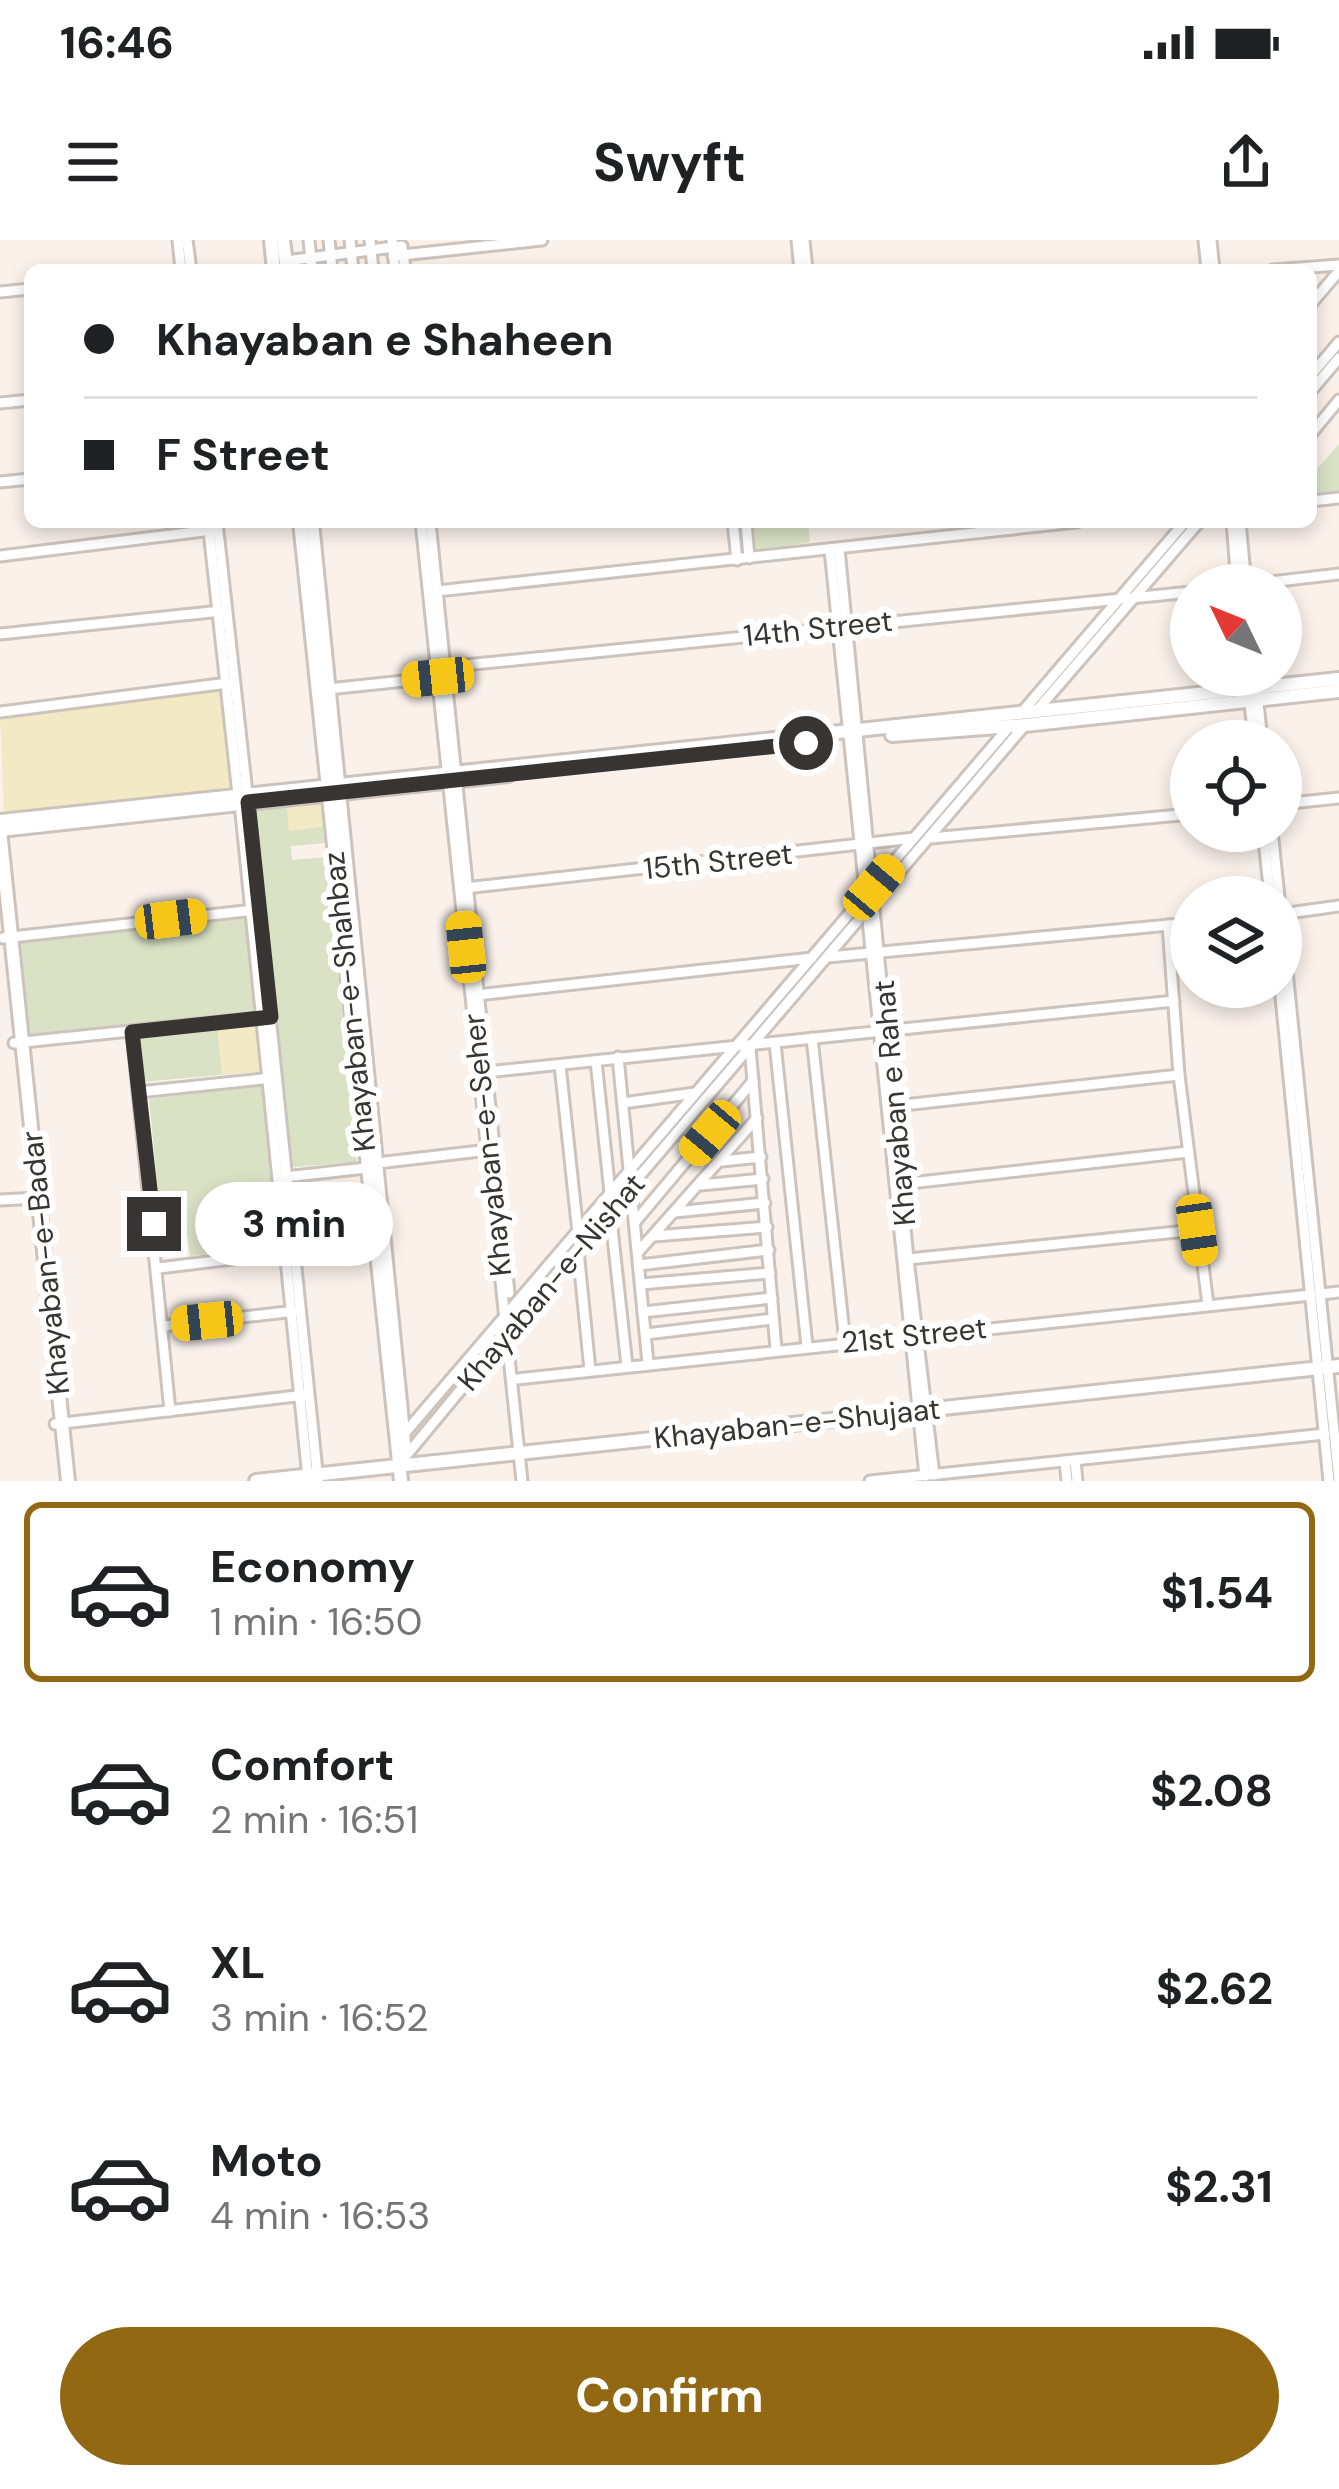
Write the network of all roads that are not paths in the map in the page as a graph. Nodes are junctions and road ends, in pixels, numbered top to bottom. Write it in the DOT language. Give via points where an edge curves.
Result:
graph roads {
  1 [pos="309,240"];
  2 [pos="328,240"];
  3 [pos="350,240"];
  4 [pos="542,240"];
  5 [pos="370,245"];
  6 [pos="398,247"];
  7 [pos="351,253"];
  8 [pos="330,255"];
  9 [pos="311,257"];
  10 [pos="291,264"];
  11 [pos="312,264"];
  12 [pos="331,264"];
  13 [pos="352,264"];
  14 [pos="1339,268"];
  15 [pos="1317,296"];
  16 [pos="1339,342"];
  17 [pos="1338,361"];
  18 [pos="1317,367"];
  19 [pos="1317,384"];
  20 [pos="1339,400"];
  21 [pos="1317,427"];
  22 [pos="199,528"];
  23 [pos="213,528"];
  24 [pos="301,528"];
  25 [pos="313,528"];
  26 [pos="427,528"];
  27 [pos="427,528"];
  28 [pos="735,528"];
  29 [pos="746,528"];
  30 [pos="924,528"];
  31 [pos="930,528"];
  32 [pos="1021,528"];
  33 [pos="1180,528"];
  34 [pos="1193,528"];
  35 [pos="1237,528"];
  36 [pos="928,538"];
  37 [pos="835,549"];
  38 [pos="0,556"];
  39 [pos="743,559"];
  40 [pos="1241,564"];
  41 [pos="1339,574"];
  42 [pos="1302,578"];
  43 [pos="437,591"];
  44 [pos="1170,595"];
  45 [pos="1132,600"];
  46 [pos="1118,601"];
  47 [pos="222,611"];
  48 [pos="842,625"];
  49 [pos="0,634"];
  50 [pos="443,674"];
  51 [pos="1339,679"];
  52 [pos="229,682"];
  53 [pos="1302,683"];
  54 [pos="328,689"];
  55 [pos="1302,690"];
  56 [pos="1339,691"];
  57 [pos="1191,696"];
  58 [pos="0,712"];
  59 [pos="1025,718"];
  60 [pos="853,735"];
  61 [pos="452,777"];
  62 [pos="333,789"];
  63 [pos="243,798"];
  64 [pos="1339,798"];
  65 [pos="1302,802"];
  66 [pos="1170,816"];
  67 [pos="60,819"];
  68 [pos="0,821"];
  69 [pos="0,830"];
  70 [pos="915,838"];
  71 [pos="928,838"];
  72 [pos="866,845"];
  73 [pos="1268,852"];
  74 [pos="1272,852"];
  75 [pos="1271,863"];
  76 [pos="1273,876"];
  77 [pos="464,888"];
  78 [pos="871,898"];
  79 [pos="1339,906"];
  80 [pos="255,909"];
  81 [pos="1302,910"];
  82 [pos="0,912"];
  83 [pos="1168,925"];
  84 [pos="7,938"];
  85 [pos="1170,950"];
  86 [pos="875,953"];
  87 [pos="827,957"];
  88 [pos="812,958"];
  89 [pos="475,995"];
  90 [pos="1170,1001"];
  91 [pos="1174,1008"];
  92 [pos="1282,1008"];
  93 [pos="1288,1008"];
  94 [pos="266,1017"];
  95 [pos="882,1031"];
  96 [pos="132,1032"];
  97 [pos="812,1038"];
  98 [pos="18,1042"];
  99 [pos="737,1043"];
  100 [pos="776,1043"];
  101 [pos="750,1047"];
  102 [pos="618,1057"];
  103 [pos="596,1061"];
  104 [pos="560,1065"];
  105 [pos="486,1072"];
  106 [pos="1179,1075"];
  107 [pos="273,1078"];
  108 [pos="753,1082"];
  109 [pos="139,1092"];
  110 [pos="696,1093"];
  111 [pos="623,1103"];
  112 [pos="894,1106"];
  113 [pos="757,1118"];
  114 [pos="491,1150"];
  115 [pos="1188,1152"];
  116 [pos="761,1157"];
  117 [pos="688,1159"];
  118 [pos="722,1161"];
  119 [pos="372,1165"];
  120 [pos="630,1171"];
  121 [pos="284,1178"];
  122 [pos="763,1179"];
  123 [pos="705,1181"];
  124 [pos="901,1184"];
  125 [pos="631,1186"];
  126 [pos="610,1194"];
  127 [pos="34,1198"];
  128 [pos="0,1200"];
  129 [pos="765,1203"];
  130 [pos="610,1210"];
  131 [pos="675,1212"];
  132 [pos="635,1222"];
  133 [pos="767,1227"];
  134 [pos="1197,1230"];
  135 [pos="578,1232"];
  136 [pos="654,1236"];
  137 [pos="578,1248"];
  138 [pos="292,1251"];
  139 [pos="797,1251"];
  140 [pos="638,1252"];
  141 [pos="769,1252"];
  142 [pos="908,1259"];
  143 [pos="639,1265"];
  144 [pos="158,1268"];
  145 [pos="770,1273"];
  146 [pos="640,1284"];
  147 [pos="1339,1292"];
  148 [pos="1316,1294"];
  149 [pos="772,1298"];
  150 [pos="1208,1304"];
  151 [pos="297,1311"];
  152 [pos="643,1312"];
  153 [pos="508,1315"];
  154 [pos="773,1319"];
  155 [pos="164,1326"];
  156 [pos="510,1332"];
  157 [pos="646,1334"];
  158 [pos="913,1335"];
  159 [pos="845,1342"];
  160 [pos="807,1346"];
  161 [pos="776,1349"];
  162 [pos="648,1363"];
  163 [pos="627,1366"];
  164 [pos="590,1370"];
  165 [pos="1328,1371"];
  166 [pos="518,1378"];
  167 [pos="307,1395"];
  168 [pos="170,1411"];
  169 [pos="923,1413"];
  170 [pos="58,1423"];
  171 [pos="1333,1433"];
  172 [pos="404,1434"];
  173 [pos="522,1455"];
  174 [pos="1070,1460"];
  175 [pos="404,1471"];
  176 [pos="929,1475"];
  177 [pos="315,1479"];
  178 [pos="1334,1479"];
  179 [pos="64,1481"];
  180 [pos="256,1481"];
  181 [pos="525,1481"];
  182 [pos="870,1481"];
  183 [pos="1067,1481"];
  184 [pos="1077,1481"];
  1 -- 9 [label="street"];
  2 -- 8 [label="street"];
  3 -- 7 [label="street"];
  4 -- 6 [label="street"];
  5 -- 6 [label="street"];
  5 -- 7 [label="street"];
  7 -- 8 [label="street"];
  7 -- 13 [label="street"];
  8 -- 9 [label="street"];
  8 -- 12 [label="street"];
  9 -- 10 [label="street"];
  9 -- 11 [label="street"];
  14 -- 15 [label="street"];
  16 -- 18 [label="street"];
  17 -- 19 [label="street"];
  20 -- 21 [label="street"];
  22 -- 38 [label="street"];
  23 -- 47 [label="street"];
  24 -- 62 [label="main road, Khayaban-e-Shahbaz"];
  25 -- 54 [label="main road, Khayaban-e-Shahbaz"];
  26 -- 43 [label="street, Khayaban-e-Seher"];
  27 -- 50 [label="street, Khayaban-e-Seher"];
  28 -- 39 [label="street"];
  29 -- 39 [label="street"];
  30 -- 36 [label="street"];
  31 -- 36 [label="street"];
  32 -- 36 [label="street"];
  33 -- 46 [label="street, Khayaban-e-Nishat"];
  34 -- 45 [label="street, Khayaban-e-Nishat"];
  35 -- 40 [label="street"];
  36 -- 37 [label="street"];
  37 -- 39 [label="street"];
  37 -- 48 [label="street, Khayaban e Rahat"];
  39 -- 43 [label="street"];
  41 -- 42 [label="street"];
  43 -- 50 [label="street, Khayaban-e-Seher"];
  44 -- 45 [label="street, 14th Street"];
  45 -- 46 [label="street, 14th Street"];
  45 -- 59 [label="street, Khayaban-e-Nishat"];
  46 -- 48 [label="street, 14th Street"];
  46 -- 59 [label="street, Khayaban-e-Nishat"];
  47 -- 49 [label="street"];
  47 -- 52 [label="street"];
  48 -- 50 [label="street, 14th Street"];
  48 -- 60 [label="street, Khayaban e Rahat"];
  50 -- 54 [label="street, 14th Street"];
  50 -- 61 [label="street, Khayaban-e-Seher"];
  51 -- 53 [label="main road"];
  52 -- 58 [label="street"];
  52 -- 63 [label="street"];
  54 -- 62 [label="main road, Khayaban-e-Shahbaz"];
  55 -- 56 [label="main road"];
  57 -- 59 [label="main road"];
  59 -- 60 [label="main road"];
  59 -- 70 [label="street, Khayaban-e-Nishat"];
  59 -- 71 [label="street, Khayaban-e-Nishat"];
  60 -- 61 [label="main road"];
  60 -- 72 [label="street, Khayaban e Rahat"];
  61 -- 62 [label="main road"];
  61 -- 77 [label="street, Khayaban-e-Seher"];
  62 -- 63 [label="main road"];
  62 -- 119 [label="main road, Khayaban-e-Shahbaz"];
  63 -- 67 [label="main road"];
  63 -- 80 [label="street"];
  64 -- 65 [label="street"];
  66 -- 71 [label="street, 15th Street"];
  67 -- 68 [label="main road"];
  67 -- 69 [label="main road"];
  69 -- 84 [label="main road, Khayaban-e-Badar"];
  70 -- 71 [label="street, 15th Street"];
  70 -- 72 [label="street, 15th Street"];
  70 -- 78 [label="street, Khayaban-e-Nishat"];
  71 -- 78 [label="street, Khayaban-e-Nishat"];
  72 -- 77 [label="street, 15th Street"];
  72 -- 78 [label="street, Khayaban e Rahat"];
  73 -- 75 [label="street"];
  74 -- 75 [label="street"];
  75 -- 76 [label="street"];
  77 -- 89 [label="street, Khayaban-e-Seher"];
  78 -- 86 [label="street, Khayaban e Rahat"];
  78 -- 87 [label="street, Khayaban-e-Nishat"];
  78 -- 88 [label="street, Khayaban-e-Nishat"];
  79 -- 81 [label="street"];
  80 -- 84 [label="street"];
  80 -- 94 [label="street"];
  82 -- 84 [label="main road, Khayaban-e-Badar"];
  83 -- 85 [label="street"];
  83 -- 86 [label="street"];
  84 -- 98 [label="main road, Khayaban-e-Badar"];
  86 -- 87 [label="street"];
  86 -- 95 [label="street, Khayaban e Rahat"];
  87 -- 88 [label="street"];
  87 -- 101 [label="street, Khayaban-e-Nishat"];
  88 -- 89 [label="street"];
  88 -- 99 [label="street, Khayaban-e-Nishat"];
  89 -- 105 [label="street, Khayaban-e-Seher"];
  89 -- 114 [label="street, Khayaban-e-Seher"];
  90 -- 95 [label="street"];
  91 -- 106 [label="street"];
  92 -- 148 [label="street"];
  93 -- 148 [label="street"];
  94 -- 96 [label="street"];
  94 -- 107 [label="street"];
  95 -- 97 [label="street"];
  95 -- 112 [label="street, Khayaban e Rahat"];
  95 -- 158 [label="street, Khayaban e Rahat"];
  96 -- 98 [label="street"];
  96 -- 109 [label="street"];
  97 -- 100 [label="street"];
  97 -- 159 [label="street"];
  98 -- 127 [label="main road, Khayaban-e-Badar"];
  99 -- 101 [label="street"];
  99 -- 102 [label="street"];
  99 -- 110 [label="street, Khayaban-e-Nishat"];
  100 -- 101 [label="street"];
  100 -- 139 [label="street"];
  101 -- 108 [label="street"];
  101 -- 125 [label="street, Khayaban-e-Nishat"];
  102 -- 103 [label="street"];
  102 -- 111 [label="street"];
  103 -- 104 [label="street"];
  103 -- 126 [label="street"];
  104 -- 105 [label="street"];
  104 -- 135 [label="street"];
  105 -- 114 [label="street, Khayaban-e-Seher"];
  106 -- 112 [label="street"];
  106 -- 115 [label="street"];
  107 -- 109 [label="street"];
  107 -- 121 [label="street"];
  108 -- 113 [label="street"];
  108 -- 117 [label="street"];
  109 -- 144 [label="street"];
  110 -- 111 [label="street"];
  110 -- 120 [label="street, Khayaban-e-Nishat"];
  111 -- 120 [label="street"];
  112 -- 124 [label="street, Khayaban e Rahat"];
  113 -- 116 [label="street"];
  113 -- 118 [label="street"];
  114 -- 119 [label="street"];
  114 -- 153 [label="street, Khayaban-e-Seher"];
  115 -- 124 [label="street"];
  115 -- 134 [label="street"];
  116 -- 118 [label="street"];
  116 -- 122 [label="street"];
  117 -- 123 [label="street"];
  117 -- 132 [label="street"];
  118 -- 123 [label="street"];
  119 -- 121 [label="street"];
  119 -- 172 [label="main road, Khayaban-e-Shahbaz"];
  119 -- 175 [label="main road, Khayaban-e-Shahbaz"];
  120 -- 125 [label="street"];
  120 -- 126 [label="street, Khayaban-e-Nishat"];
  121 -- 138 [label="street"];
  122 -- 123 [label="street"];
  122 -- 129 [label="street"];
  123 -- 131 [label="street"];
  124 -- 142 [label="street, Khayaban e Rahat"];
  125 -- 130 [label="street, Khayaban-e-Nishat"];
  125 -- 132 [label="street"];
  126 -- 130 [label="street"];
  126 -- 135 [label="street, Khayaban-e-Nishat"];
  127 -- 128 [label="street"];
  127 -- 170 [label="main road, Khayaban-e-Badar"];
  129 -- 131 [label="street"];
  129 -- 133 [label="street"];
  130 -- 137 [label="street, Khayaban-e-Nishat"];
  130 -- 163 [label="street"];
  131 -- 136 [label="street"];
  132 -- 140 [label="street"];
  133 -- 136 [label="street"];
  133 -- 141 [label="street"];
  134 -- 142 [label="street"];
  134 -- 150 [label="street"];
  135 -- 137 [label="street"];
  135 -- 153 [label="street, Khayaban-e-Nishat"];
  136 -- 140 [label="street"];
  137 -- 156 [label="street, Khayaban-e-Nishat"];
  137 -- 164 [label="street"];
  138 -- 144 [label="street"];
  138 -- 151 [label="street"];
  139 -- 141 [label="street"];
  139 -- 160 [label="street"];
  140 -- 143 [label="street"];
  141 -- 143 [label="street"];
  141 -- 145 [label="street"];
  142 -- 158 [label="street, Khayaban e Rahat"];
  143 -- 146 [label="street"];
  144 -- 155 [label="street"];
  145 -- 146 [label="street"];
  145 -- 149 [label="street"];
  146 -- 152 [label="street"];
  147 -- 148 [label="street, 21st Street"];
  148 -- 150 [label="street, 21st Street"];
  148 -- 165 [label="street"];
  149 -- 152 [label="street"];
  149 -- 154 [label="street"];
  150 -- 158 [label="street, 21st Street"];
  151 -- 155 [label="street"];
  151 -- 167 [label="street"];
  152 -- 157 [label="street"];
  153 -- 156 [label="street, Khayaban-e-Seher"];
  153 -- 172 [label="street, Khayaban-e-Nishat"];
  154 -- 157 [label="street"];
  154 -- 161 [label="street"];
  155 -- 168 [label="street"];
  156 -- 166 [label="street, Khayaban-e-Seher"];
  156 -- 173 [label="street, Khayaban-e-Seher"];
  156 -- 175 [label="street, Khayaban-e-Nishat"];
  157 -- 162 [label="street"];
  158 -- 159 [label="street, 21st Street"];
  158 -- 169 [label="street, Khayaban e Rahat"];
  159 -- 160 [label="street, 21st Street"];
  160 -- 161 [label="street, 21st Street"];
  161 -- 162 [label="street, 21st Street"];
  162 -- 163 [label="street, 21st Street"];
  163 -- 164 [label="street, 21st Street"];
  164 -- 166 [label="street, 21st Street"];
  165 -- 169 [label="main road, Khayaban-e-Shujaat"];
  165 -- 171 [label="street"];
  166 -- 173 [label="street, Khayaban-e-Seher"];
  167 -- 168 [label="street"];
  167 -- 177 [label="street"];
  168 -- 170 [label="street"];
  169 -- 173 [label="main road, Khayaban-e-Shujaat"];
  169 -- 176 [label="street, Khayaban e Rahat"];
  170 -- 179 [label="main road, Khayaban-e-Badar"];
  171 -- 174 [label="street"];
  171 -- 178 [label="street"];
  172 -- 175 [label="main road, Khayaban-e-Shahbaz"];
  173 -- 175 [label="main road, Khayaban-e-Shujaat"];
  173 -- 181 [label="street, Khayaban-e-Seher"];
  174 -- 176 [label="street"];
  174 -- 183 [label="street"];
  174 -- 184 [label="street"];
  175 -- 177 [label="main road"];
  176 -- 182 [label="street"];
  177 -- 180 [label="main road"];
}
